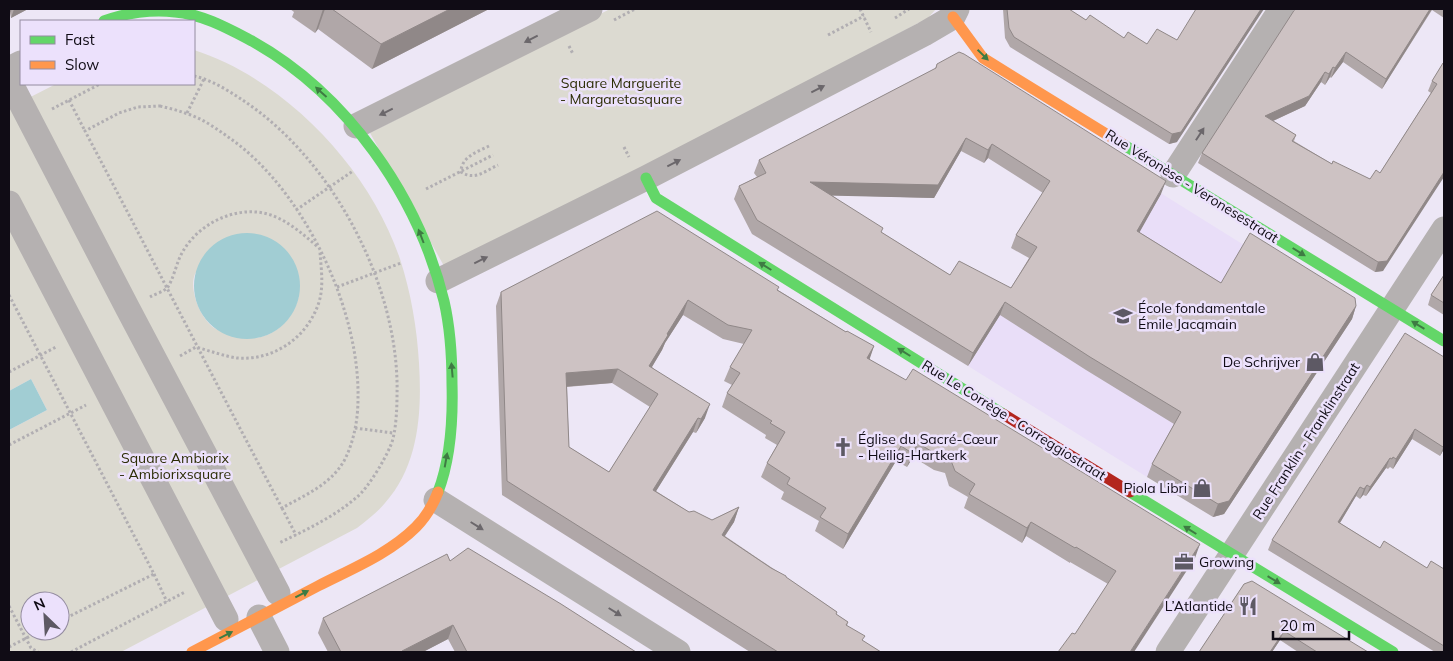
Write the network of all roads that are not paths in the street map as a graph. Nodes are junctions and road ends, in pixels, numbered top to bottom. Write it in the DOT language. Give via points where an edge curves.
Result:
graph roads {
  1 [pos="590,9"];
  2 [pos="1281,9"];
  3 [pos="175,10"];
  4 [pos="955,13"];
  5 [pos="552,17"];
  6 [pos="108,20"];
  7 [pos="14,72"];
  8 [pos="20,85"];
  9 [pos="20,85"];
  10 [pos="356,126"];
  11 [pos="1173,175"];
  12 [pos="646,178"];
  13 [pos="9,203"];
  14 [pos="1444,229"];
  15 [pos="438,281"];
  16 [pos="1392,309"];
  17 [pos="1444,341"];
  18 [pos="436,500"];
  19 [pos="1232,555"];
  20 [pos="278,593"];
  21 [pos="259,617"];
  22 [pos="226,619"];
  23 [pos="192,652"];
  24 [pos="277,652"];
  25 [pos="678,652"];
  26 [pos="1168,652"];
  27 [pos="1393,652"];
  1 -- 5 [label="street"];
  11 -- 2 [label="street, one-way"];
  3 -- 6 [label="street" via="132,13"];
  10 -- 3 [label="street, one-way" via="293,67 257,42"];
  4 -- 11 [label="street, Rue Véronèse - Veronesestraat, one-way" via="983,58"];
  12 -- 4 [label="street, one-way" via="924,34"];
  5 -- 10 [label="street, one-way"];
  7 -- 8 [label="street"];
  9 -- 20 [label="street" via="119,292"];
  15 -- 10 [label="street, one-way" via="400,191"];
  11 -- 16 [label="street, Rue Véronèse - Veronesestraat, one-way"];
  15 -- 12 [label="street, one-way"];
  19 -- 12 [label="street, Rue Le Corrège - Correggiostraat, one-way" via="656,198"];
  13 -- 22 [label="street"];
  14 -- 16 [label="street, Rue Franklin - Franklinstraat"];
  18 -- 15 [label="street, one-way" via="446,463 453,376"];
  17 -- 16 [label="street, Rue Véronèse - Veronesestraat, one-way"];
  16 -- 19 [label="street, Rue Franklin - Franklinstraat"];
  21 -- 18 [label="street, one-way" via="399,541 412,532"];
  18 -- 25 [label="street, one-way"];
  19 -- 26 [label="street, Rue Franklin - Franklinstraat"];
  19 -- 27 [label="street, Rue Le Corrège - Correggiostraat, one-way"];
  23 -- 21 [label="street, one-way"];
  21 -- 24 [label="street"];
}
